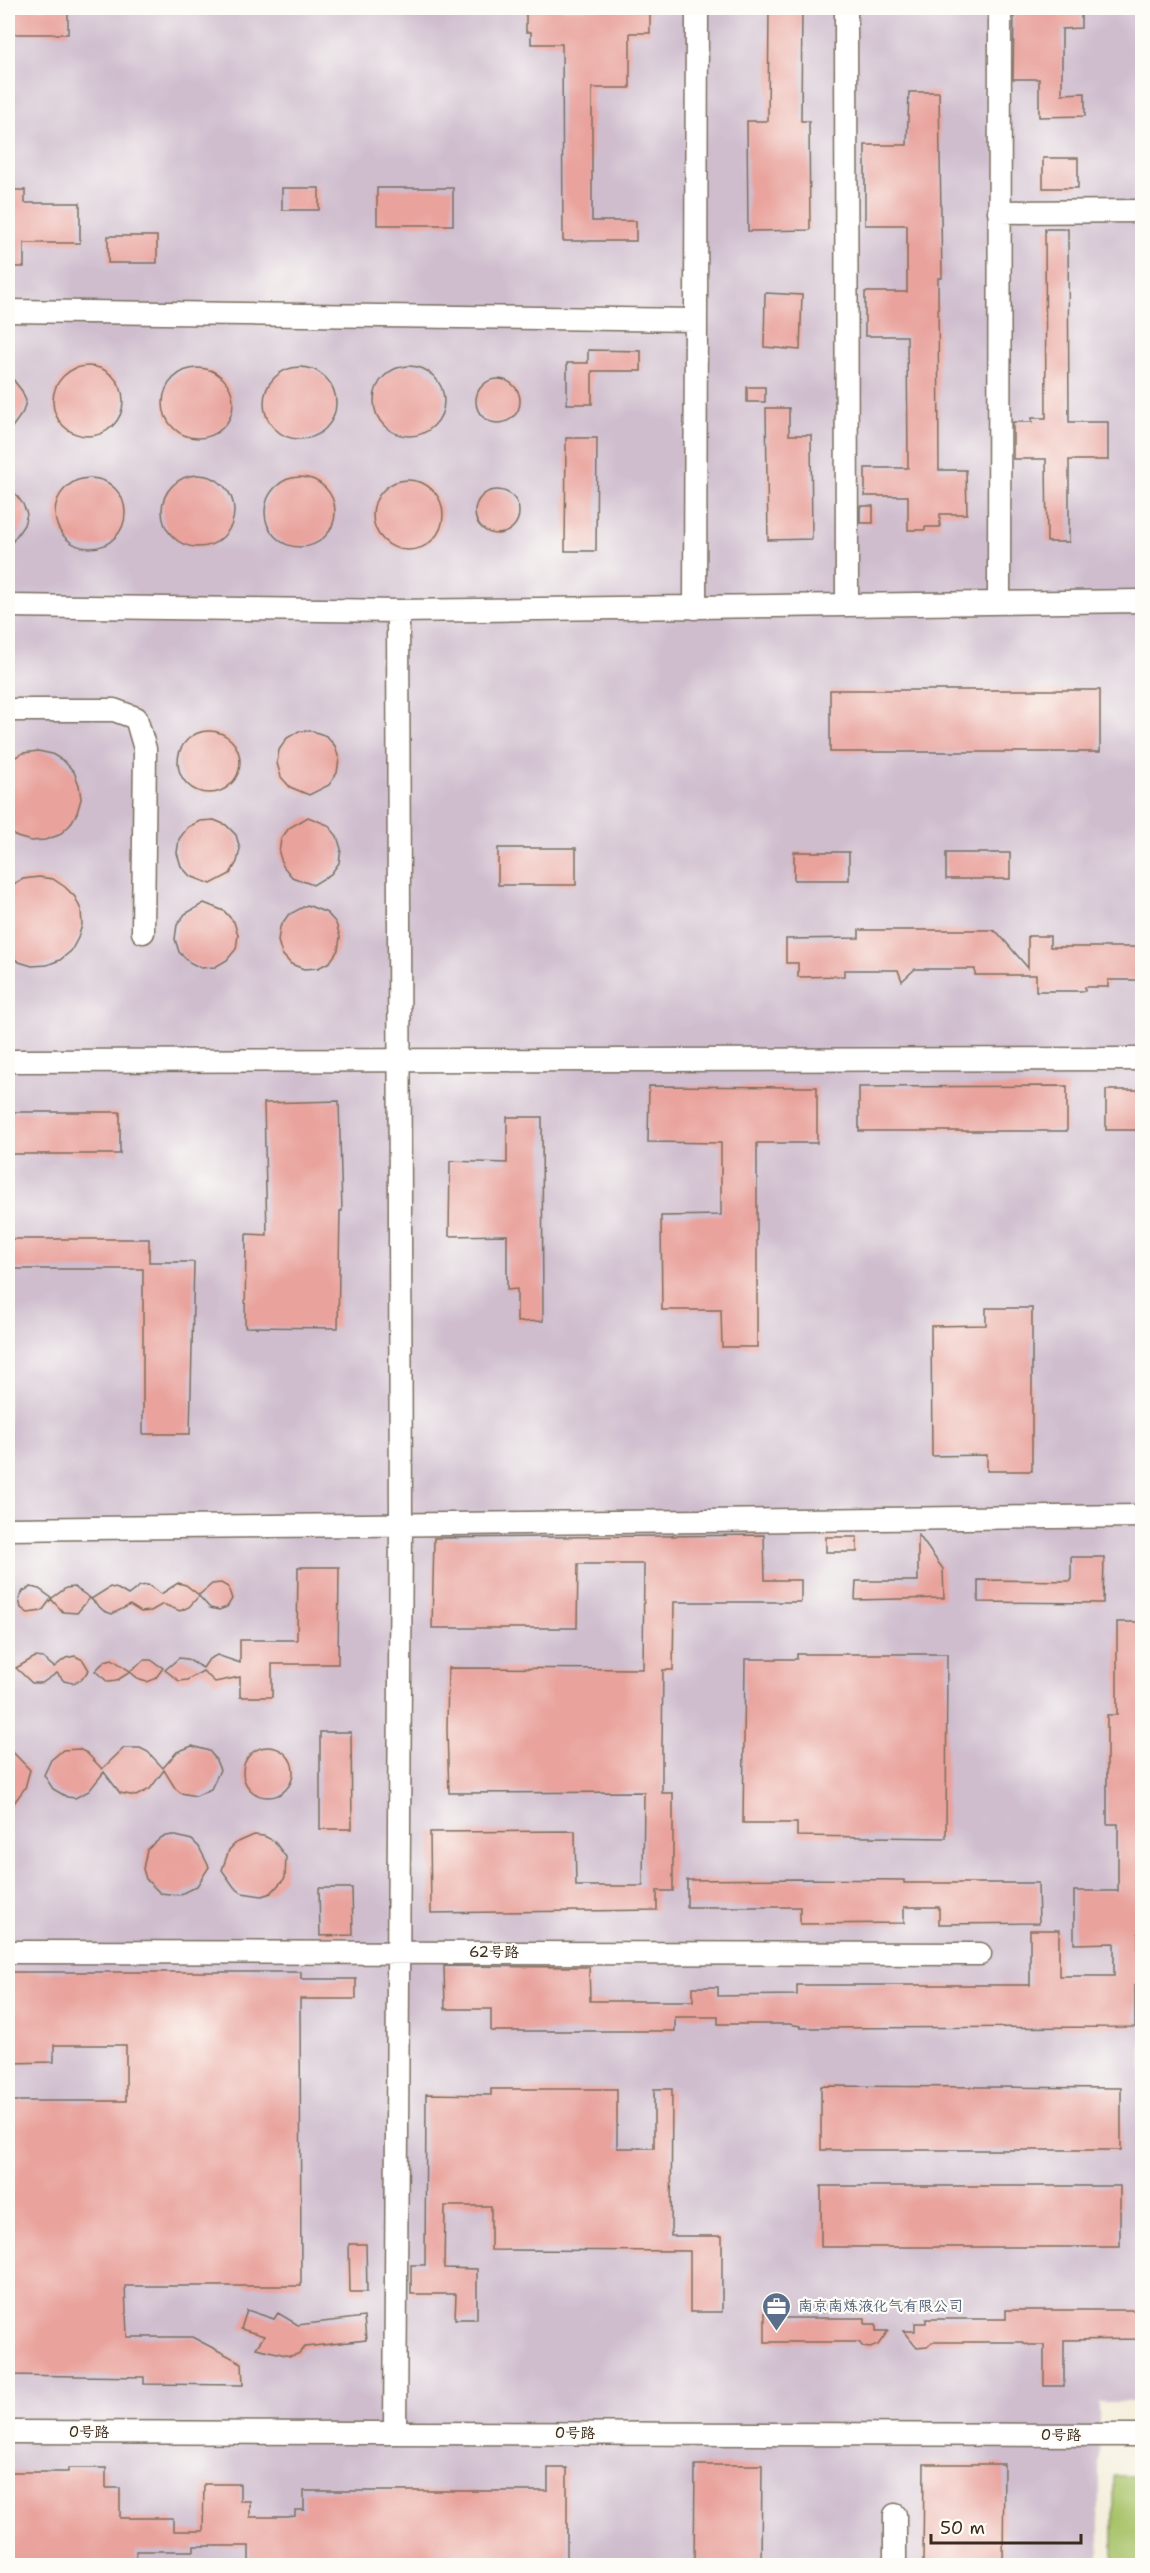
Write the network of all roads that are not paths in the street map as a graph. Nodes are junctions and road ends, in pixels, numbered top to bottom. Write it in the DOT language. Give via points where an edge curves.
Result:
graph roads {
  1 [pos="697,8"];
  2 [pos="846,8"];
  3 [pos="1000,8"];
  4 [pos="1143,211"];
  5 [pos="999,212"];
  6 [pos="8,311"];
  7 [pos="696,320"];
  8 [pos="1143,601"];
  9 [pos="999,603"];
  10 [pos="847,605"];
  11 [pos="8,606"];
  12 [pos="695,608"];
  13 [pos="398,611"];
  14 [pos="8,710"];
  15 [pos="143,932"];
  16 [pos="1143,1059"];
  17 [pos="8,1061"];
  18 [pos="399,1062"];
  19 [pos="1143,1516"];
  20 [pos="401,1525"];
  21 [pos="8,1529"];
  22 [pos="8,1952"];
  23 [pos="397,1952"];
  24 [pos="980,1954"];
  25 [pos="8,2432"];
  26 [pos="395,2433"];
  27 [pos="1143,2435"];
  28 [pos="895,2515"];
  29 [pos="895,2565"];
  1 -- 7 [label="street"];
  2 -- 10 [label="street"];
  3 -- 5 [label="street"];
  4 -- 5 [label="street"];
  5 -- 9 [label="street"];
  6 -- 7 [label="street"];
  7 -- 12 [label="street"];
  8 -- 9 [label="street"];
  9 -- 10 [label="street"];
  10 -- 12 [label="street"];
  11 -- 13 [label="street"];
  12 -- 13 [label="street"];
  13 -- 18 [label="street"];
  14 -- 15 [label="street" via="114,710 136,718 145,749"];
  16 -- 18 [label="street"];
  17 -- 18 [label="street"];
  18 -- 20 [label="street"];
  19 -- 20 [label="street"];
  20 -- 21 [label="street"];
  20 -- 23 [label="street"];
  22 -- 23 [label="street, 62号路"];
  23 -- 24 [label="street, 62号路"];
  23 -- 26 [label="street"];
  25 -- 26 [label="street, 0号路"];
  26 -- 27 [label="street, 0号路"];
  28 -- 29 [label="street"];
}
